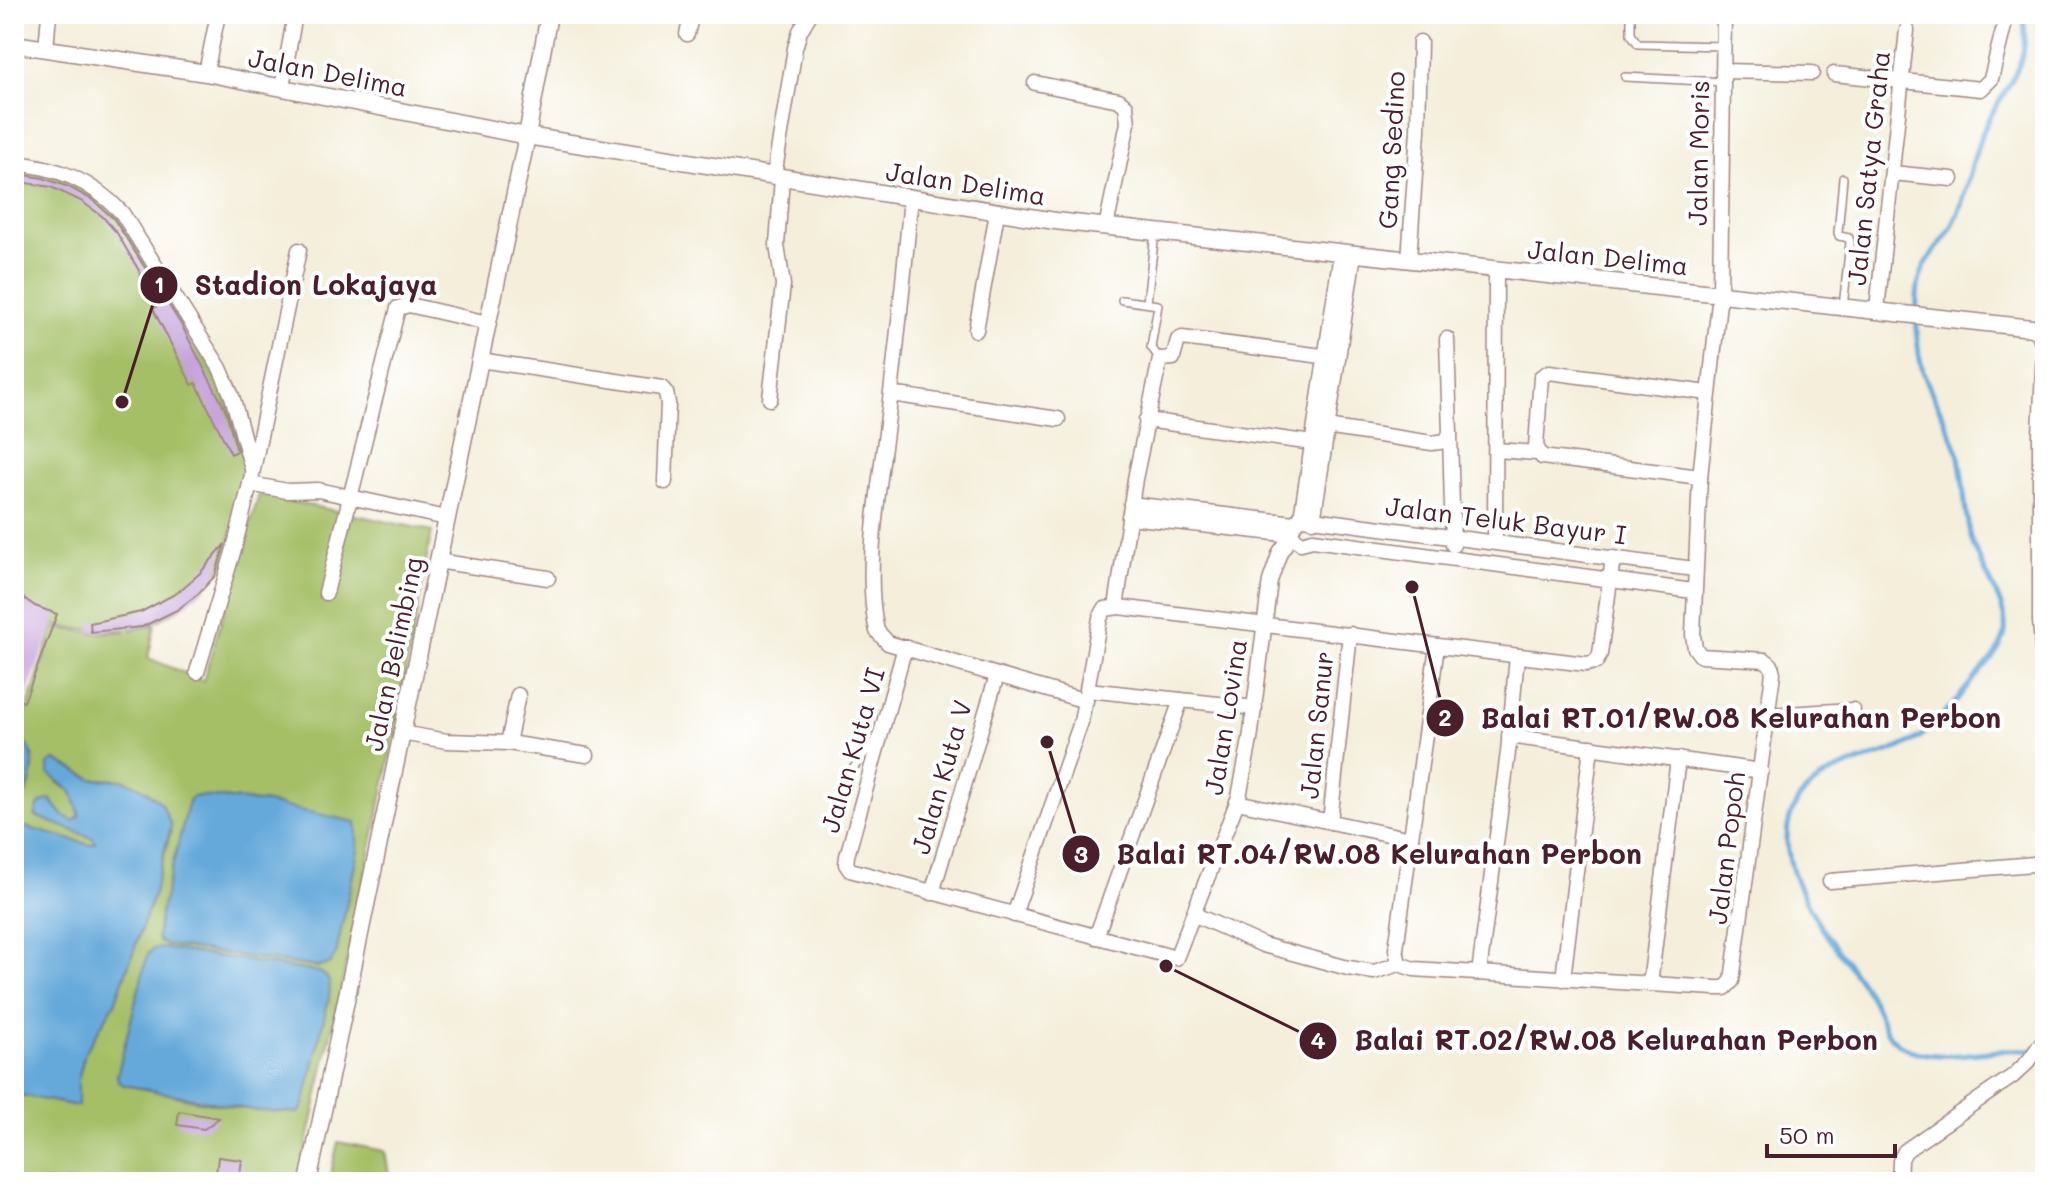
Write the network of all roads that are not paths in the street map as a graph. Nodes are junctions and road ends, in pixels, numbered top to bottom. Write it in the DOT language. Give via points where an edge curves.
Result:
graph roads {
  1 [pos="49,14"];
  2 [pos="218,14"];
  3 [pos="295,14"];
  4 [pos="549,14"];
  5 [pos="692,14"];
  6 [pos="810,14"];
  7 [pos="1631,14"];
  8 [pos="1724,14"];
  9 [pos="2004,26"];
  10 [pos="1907,30"];
  11 [pos="687,34"];
  12 [pos="1420,42"];
  13 [pos="14,44"];
  14 [pos="1723,46"];
  15 [pos="46,49"];
  16 [pos="206,73"];
  17 [pos="1812,73"];
  18 [pos="1834,74"];
  19 [pos="1625,77"];
  20 [pos="1723,77"];
  21 [pos="1901,82"];
  22 [pos="1035,83"];
  23 [pos="282,87"];
  24 [pos="527,136"];
  25 [pos="14,163"];
  26 [pos="1892,173"];
  27 [pos="778,177"];
  28 [pos="1843,178"];
  29 [pos="1952,179"];
  30 [pos="911,198"];
  31 [pos="997,213"];
  32 [pos="1106,227"];
  33 [pos="1155,233"];
  34 [pos="299,250"];
  35 [pos="1347,254"];
  36 [pos="1409,260"];
  37 [pos="1496,269"];
  38 [pos="1720,293"];
  39 [pos="1122,300"];
  40 [pos="1147,302"];
  41 [pos="1843,307"];
  42 [pos="1877,310"];
  43 [pos="488,323"];
  44 [pos="2042,329"];
  45 [pos="976,330"];
  46 [pos="1447,339"];
  47 [pos="1332,357"];
  48 [pos="1160,359"];
  49 [pos="480,360"];
  50 [pos="1708,393"];
  51 [pos="891,394"];
  52 [pos="770,399"];
  53 [pos="1058,419"];
  54 [pos="1146,420"];
  55 [pos="1322,427"];
  56 [pos="1450,433"];
  57 [pos="2043,435"];
  58 [pos="1319,444"];
  59 [pos="1496,450"];
  60 [pos="1542,455"];
  61 [pos="1700,477"];
  62 [pos="252,478"];
  63 [pos="665,482"];
  64 [pos="350,497"];
  65 [pos="1130,511"];
  66 [pos="446,518"];
  67 [pos="1300,524"];
  68 [pos="1454,537"];
  69 [pos="1313,540"];
  70 [pos="1495,542"];
  71 [pos="1526,546"];
  72 [pos="1451,557"];
  73 [pos="1613,558"];
  74 [pos="437,561"];
  75 [pos="1524,567"];
  76 [pos="1694,569"];
  77 [pos="548,578"];
  78 [pos="1610,580"];
  79 [pos="1693,591"];
  80 [pos="326,593"];
  81 [pos="1116,607"];
  82 [pos="1264,623"];
  83 [pos="1350,634"];
  84 [pos="1437,646"];
  85 [pos="905,647"];
  86 [pos="1517,656"];
  87 [pos="1772,668"];
  88 [pos="2045,668"];
  89 [pos="197,672"];
  90 [pos="997,675"];
  91 [pos="518,695"];
  92 [pos="1087,696"];
  93 [pos="1181,700"];
  94 [pos="1255,708"];
  95 [pos="1853,710"];
  96 [pos="1768,715"];
  97 [pos="884,727"];
  98 [pos="401,733"];
  99 [pos="1509,736"];
  100 [pos="508,743"];
  101 [pos="1591,747"];
  102 [pos="587,755"];
  103 [pos="1678,759"];
  104 [pos="1761,771"];
  105 [pos="846,778"];
  106 [pos="1237,802"];
  107 [pos="1330,822"];
  108 [pos="1411,839"];
  109 [pos="2045,863"];
  110 [pos="1830,881"];
  111 [pos="932,893"];
  112 [pos="1014,915"];
  113 [pos="1195,915"];
  114 [pos="1096,937"];
  115 [pos="1399,964"];
  116 [pos="1479,973"];
  117 [pos="1563,979"];
  118 [pos="1650,984"];
  119 [pos="2045,1038"];
  120 [pos="308,1182"];
  121 [pos="1899,1182"];
  1 -- 15 [label="street"];
  2 -- 16 [label="street"];
  3 -- 23 [label="street"];
  4 -- 24 [label="street, Jalan Belimbing"];
  5 -- 11 [label="street"];
  6 -- 27 [label="street" via="795,48"];
  7 -- 14 [label="lane" via="1631,34 1638,44"];
  8 -- 14 [label="street, Jalan Moris"];
  9 -- 21 [label="street" via="1985,87"];
  10 -- 21 [label="street, Jalan Satya Graha"];
  12 -- 36 [label="street, Gang Sedino"];
  13 -- 15 [label="street, Jalan Delima"];
  14 -- 20 [label="street, Jalan Moris"];
  15 -- 16 [label="street, Jalan Delima"];
  16 -- 23 [label="street, Jalan Delima"];
  17 -- 20 [label="street"];
  18 -- 21 [label="street"];
  19 -- 20 [label="lane"];
  20 -- 38 [label="street, Jalan Moris"];
  21 -- 26 [label="street, Jalan Satya Graha"];
  22 -- 32 [label="street" via="1126,106 1128,123"];
  23 -- 24 [label="street, Jalan Delima"];
  24 -- 27 [label="street, Jalan Delima"];
  24 -- 43 [label="street, Jalan Belimbing"];
  25 -- 62 [label="street" via="77,178 122,213 220,368"];
  26 -- 29 [label="street"];
  26 -- 42 [label="street, Jalan Satya Graha"];
  27 -- 30 [label="street, Jalan Delima"];
  27 -- 52 [label="street" via="777,245 783,285"];
  28 -- 41 [label="lane" via="1838,233 1850,243"];
  30 -- 31 [label="street, Jalan Delima"];
  30 -- 51 [label="street"];
  31 -- 32 [label="street, Jalan Delima"];
  31 -- 45 [label="street"];
  32 -- 33 [label="street, Jalan Delima"];
  33 -- 35 [label="street, Jalan Delima"];
  33 -- 40 [label="lane"];
  34 -- 62 [label="street"];
  35 -- 36 [label="street, Jalan Delima"];
  35 -- 47 [label="street"];
  36 -- 37 [label="street, Jalan Delima"];
  37 -- 38 [label="street, Jalan Delima"];
  37 -- 59 [label="street"];
  38 -- 41 [label="street, Jalan Delima"];
  38 -- 50 [label="street, Jalan Moris"];
  39 -- 40 [label="lane"];
  40 -- 48 [label="lane" via="1159,309 1151,347"];
  41 -- 42 [label="street, Jalan Delima"];
  42 -- 44 [label="street, Jalan Delima"];
  43 -- 49 [label="street, Jalan Belimbing"];
  43 -- 64 [label="street" via="409,305 398,308"];
  44 -- 57 [label="street"];
  46 -- 56 [label="street"];
  47 -- 48 [label="street" via="1182,338 1173,358"];
  47 -- 55 [label="street"];
  48 -- 54 [label="street"];
  49 -- 63 [label="street" via="662,388 668,403"];
  49 -- 66 [label="street, Jalan Belimbing"];
  50 -- 60 [label="street" via="1544,373"];
  50 -- 61 [label="street, Jalan Moris"];
  51 -- 53 [label="street"];
  51 -- 85 [label="street" via="873,608 879,635"];
  54 -- 58 [label="street"];
  54 -- 65 [label="street"];
  55 -- 56 [label="street" via="1432,443 1444,442"];
  55 -- 58 [label="street"];
  56 -- 68 [label="street"];
  57 -- 88 [label="street"];
  58 -- 67 [label="street"];
  59 -- 60 [label="street"];
  59 -- 70 [label="street"];
  60 -- 61 [label="street"];
  61 -- 76 [label="street, Jalan Moris"];
  62 -- 64 [label="street" via="287,491"];
  62 -- 89 [label="street"];
  64 -- 66 [label="street"];
  64 -- 80 [label="street"];
  65 -- 67 [label="street"];
  65 -- 81 [label="street"];
  66 -- 74 [label="street, Jalan Belimbing"];
  67 -- 68 [label="street, Jalan Teluk Bayur I"];
  67 -- 69 [label="street" via="1317,528"];
  67 -- 69 [label="street, Jalan Teluk Bayur I" via="1301,543"];
  67 -- 82 [label="street, Jalan Lovina" via="1273,570"];
  68 -- 70 [label="street, Jalan Teluk Bayur I"];
  68 -- 72 [label="street"];
  69 -- 72 [label="street, Jalan Teluk Bayur I"];
  70 -- 71 [label="street, Jalan Teluk Bayur I"];
  71 -- 73 [label="street, Jalan Teluk Bayur I"];
  71 -- 75 [label="street"];
  72 -- 75 [label="street, Jalan Teluk Bayur I"];
  73 -- 76 [label="street, Jalan Teluk Bayur I"];
  73 -- 78 [label="street"];
  74 -- 77 [label="street"];
  74 -- 98 [label="street, Jalan Belimbing"];
  75 -- 78 [label="street, Jalan Teluk Bayur I"];
  76 -- 79 [label="street, Jalan Moris"];
  78 -- 79 [label="street, Jalan Teluk Bayur I"];
  78 -- 86 [label="street" via="1596,662"];
  79 -- 87 [label="street, Jalan Moris" via="1693,644 1698,654 1765,660"];
  81 -- 82 [label="street"];
  81 -- 92 [label="street" via="1101,613"];
  82 -- 83 [label="street"];
  82 -- 94 [label="street, Jalan Lovina"];
  83 -- 84 [label="street"];
  83 -- 107 [label="street, Jalan Sanur"];
  84 -- 86 [label="street"];
  84 -- 108 [label="street"];
  85 -- 90 [label="street"];
  85 -- 97 [label="street, Jalan Kuta VI"];
  86 -- 99 [label="street"];
  87 -- 96 [label="street, Jalan Popoh"];
  90 -- 92 [label="street"];
  90 -- 111 [label="street, Jalan Kuta V"];
  91 -- 100 [label="street"];
  92 -- 93 [label="street"];
  92 -- 112 [label="street"];
  93 -- 94 [label="street"];
  93 -- 114 [label="street"];
  94 -- 106 [label="street, Jalan Lovina"];
  95 -- 96 [label="street"];
  96 -- 104 [label="street, Jalan Popoh"];
  97 -- 105 [label="lane"];
  97 -- 111 [label="street, Jalan Kuta VI" via="847,866"];
  98 -- 100 [label="street"];
  98 -- 120 [label="street, Jalan Belimbing"];
  99 -- 101 [label="street"];
  99 -- 116 [label="street"];
  100 -- 102 [label="street"];
  101 -- 103 [label="street"];
  101 -- 117 [label="street"];
  103 -- 104 [label="street"];
  103 -- 118 [label="street"];
  104 -- 118 [label="street, Jalan Popoh" via="1729,986"];
  106 -- 107 [label="street"];
  106 -- 113 [label="street, Jalan Lovina"];
  107 -- 108 [label="street"];
  108 -- 115 [label="street" via="1396,949"];
  109 -- 110 [label="street"];
  111 -- 112 [label="street"];
  112 -- 114 [label="street"];
  113 -- 114 [label="street, Jalan Lovina" via="1181,951 1172,958"];
  113 -- 115 [label="street" via="1263,945 1348,968 1374,972"];
  115 -- 116 [label="street"];
  116 -- 117 [label="street"];
  117 -- 118 [label="street"];
  119 -- 121 [label="street" via="2028,1062 1997,1088 1910,1146 1900,1161"];
}
